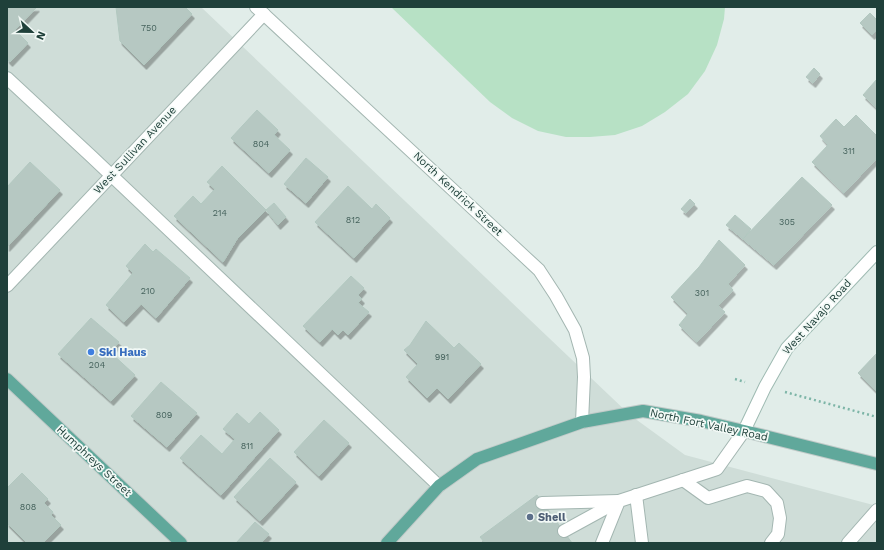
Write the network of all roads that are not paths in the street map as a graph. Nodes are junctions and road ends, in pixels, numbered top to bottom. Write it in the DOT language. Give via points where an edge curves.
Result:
graph roads {
  1 [pos="260,11"];
  2 [pos="7,78"];
  3 [pos="112,176"];
  4 [pos="877,252"];
  5 [pos="7,286"];
  6 [pos="7,379"];
  7 [pos="582,422"];
  8 [pos="744,431"];
  9 [pos="877,464"];
  10 [pos="683,480"];
  11 [pos="439,486"];
  12 [pos="636,495"];
  13 [pos="619,501"];
  14 [pos="542,502"];
  15 [pos="877,510"];
  16 [pos="564,531"];
  17 [pos="393,541"];
  18 [pos="182,543"];
  19 [pos="602,543"];
  20 [pos="642,543"];
  21 [pos="771,543"];
  22 [pos="848,543"];
  1 -- 3 [label="street, West Sullivan Avenue"];
  1 -- 7 [label="street, North Kendrick Street" via="540,270 575,330 583,358"];
  2 -- 3 [label="street"];
  3 -- 5 [label="street, West Sullivan Avenue"];
  3 -- 11 [label="street"];
  4 -- 8 [label="street, West Navajo Road" via="787,348"];
  6 -- 18 [label="main road, Humphreys Street"];
  7 -- 8 [label="main road, North Fort Valley Road" via="643,411"];
  7 -- 11 [label="main road, North Fort Valley Road" via="477,460"];
  8 -- 9 [label="main road, North Fort Valley Road"];
  8 -- 10 [label="street, West Navajo Road" via="717,468"];
  10 -- 12 [label="street, West Navajo Road"];
  10 -- 21 [label="street" via="708,498 747,486 766,491 777,503 780,518 778,534"];
  11 -- 17 [label="main road, North Fort Valley Road"];
  12 -- 13 [label="street, West Navajo Road"];
  12 -- 20 [label="street"];
  13 -- 14 [label="street"];
  13 -- 16 [label="street"];
  13 -- 19 [label="street"];
  15 -- 22 [label="street"];
}
